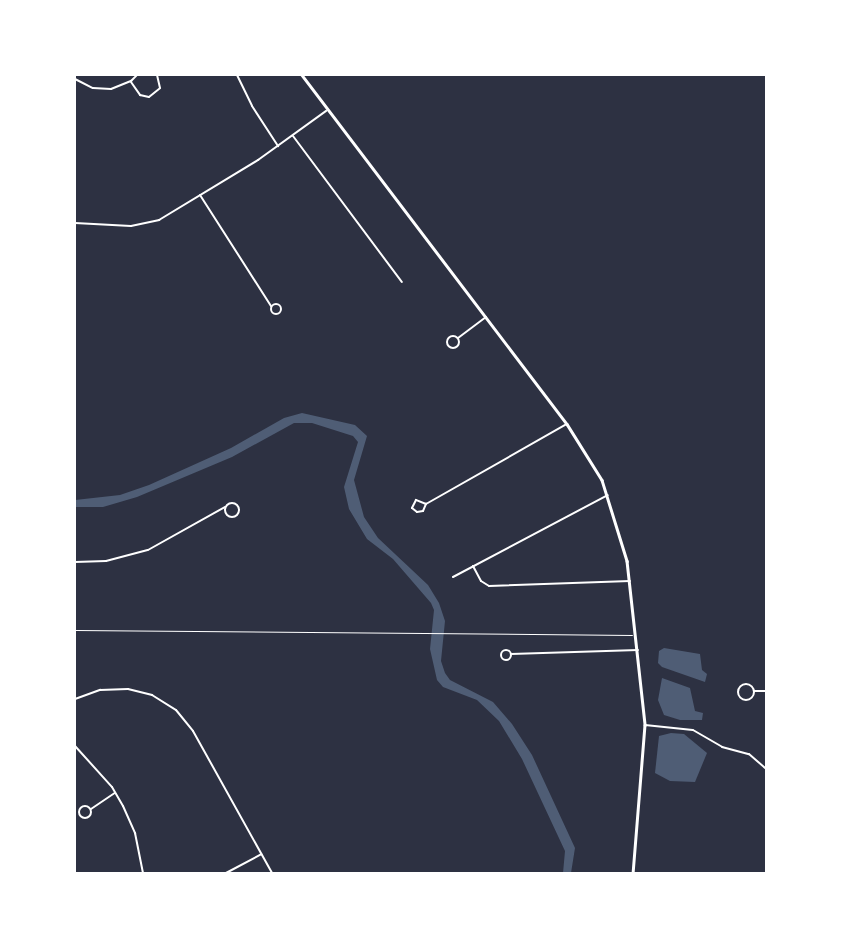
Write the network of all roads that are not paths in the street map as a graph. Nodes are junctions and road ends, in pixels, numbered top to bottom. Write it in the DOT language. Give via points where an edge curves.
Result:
graph roads {
  1 [pos="137,75"];
  2 [pos="157,75"];
  3 [pos="237,75"];
  4 [pos="302,75"];
  5 [pos="75,79"];
  6 [pos="131,82"];
  7 [pos="326,111"];
  8 [pos="292,136"];
  9 [pos="278,146"];
  10 [pos="200,195"];
  11 [pos="75,223"];
  12 [pos="402,282"];
  13 [pos="272,306"];
  14 [pos="486,317"];
  15 [pos="458,338"];
  16 [pos="567,424"];
  17 [pos="608,495"];
  18 [pos="426,504"];
  19 [pos="226,507"];
  20 [pos="75,562"];
  21 [pos="473,566"];
  22 [pos="453,577"];
  23 [pos="630,581"];
  24 [pos="638,650"];
  25 [pos="511,654"];
  26 [pos="766,690"];
  27 [pos="754,691"];
  28 [pos="75,699"];
  29 [pos="646,725"];
  30 [pos="75,746"];
  31 [pos="766,769"];
  32 [pos="115,793"];
  33 [pos="90,809"];
  34 [pos="261,854"];
  35 [pos="143,873"];
  36 [pos="226,873"];
  37 [pos="272,873"];
  38 [pos="633,873"];
  1 -- 6 [label="street"];
  2 -- 6 [label="street" via="160,88 149,96 140,95"];
  3 -- 9 [label="street" via="252,106"];
  4 -- 7 [label="street"];
  5 -- 6 [label="street" via="100,89"];
  7 -- 8 [label="street"];
  7 -- 14 [label="street"];
  8 -- 9 [label="street"];
  8 -- 12 [label="street"];
  9 -- 10 [label="street"];
  10 -- 11 [label="street" via="147,224"];
  10 -- 13 [label="street"];
  13 -- 13 [label="street" via="273,313 280,312 279,305"];
  14 -- 15 [label="street"];
  14 -- 16 [label="street"];
  15 -- 15 [label="street" via="449,337 448,345 457,347"];
  16 -- 17 [label="street"];
  16 -- 18 [label="street"];
  17 -- 21 [label="street"];
  17 -- 23 [label="street" via="625,551"];
  18 -- 18 [label="street" via="416,500 412,508 421,512"];
  19 -- 19 [label="street" via="229,517 238,512 234,504"];
  19 -- 20 [label="street" via="148,550 106,561"];
  21 -- 22 [label="street"];
  21 -- 23 [label="street" via="481,581 489,586"];
  23 -- 24 [label="street"];
  24 -- 25 [label="street"];
  24 -- 29 [label="street"];
  25 -- 25 [label="street" via="505,650 501,656 508,659"];
  26 -- 27 [label="street"];
  27 -- 27 [label="street" via="745,685 738,694 748,700"];
  28 -- 34 [label="street" via="100,690 119,688 145,692 172,706 194,731"];
  29 -- 31 [label="street" via="693,730 722,747 749,754"];
  29 -- 38 [label="street"];
  30 -- 32 [label="street"];
  32 -- 33 [label="street"];
  32 -- 35 [label="street" via="135,833"];
  33 -- 33 [label="street" via="83,806 79,815 88,818"];
  34 -- 36 [label="street"];
  34 -- 37 [label="street"];
}
